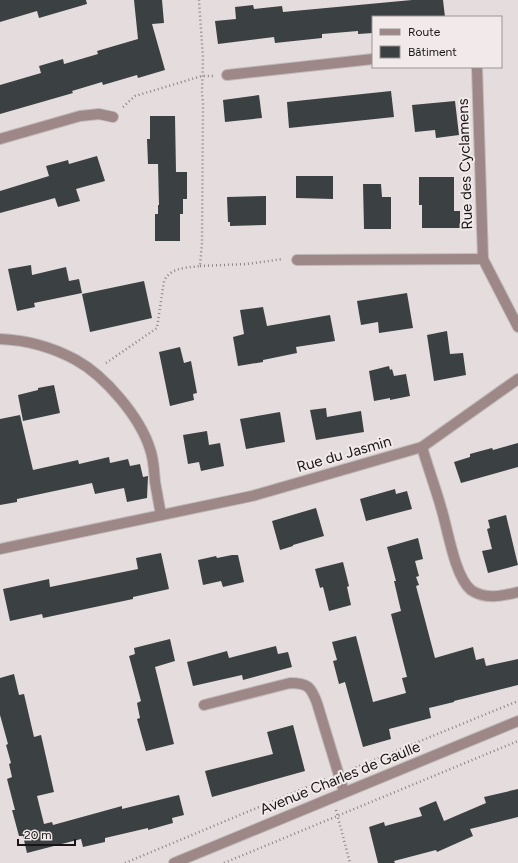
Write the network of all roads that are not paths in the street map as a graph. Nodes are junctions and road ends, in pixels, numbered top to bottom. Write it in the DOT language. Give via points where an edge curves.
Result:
graph roads {
  1 [pos="372,59"];
  2 [pos="477,68"];
  3 [pos="227,75"];
  4 [pos="113,117"];
  5 [pos="0,139"];
  6 [pos="297,260"];
  7 [pos="483,260"];
  8 [pos="518,327"];
  9 [pos="0,339"];
  10 [pos="518,379"];
  11 [pos="422,447"];
  12 [pos="161,515"];
  13 [pos="0,549"];
  14 [pos="518,592"];
  15 [pos="204,705"];
  16 [pos="518,721"];
  17 [pos="344,792"];
  18 [pos="174,863"];
  1 -- 3 [label="street"];
  2 -- 7 [label="street, Rue des Cyclamens"];
  4 -- 5 [label="street" via="99,114 80,116"];
  6 -- 7 [label="street"];
  7 -- 8 [label="street, Rue des Cyclamens"];
  9 -- 12 [label="street" via="14,339 47,347 76,360 109,386 126,404 142,428 150,449"];
  10 -- 11 [label="street, Rue du Jasmin"];
  11 -- 12 [label="street, Rue du Jasmin" via="252,496"];
  11 -- 14 [label="street" via="456,563 465,584 470,590 489,596"];
  12 -- 13 [label="street, Rue du Jasmin"];
  15 -- 17 [label="street" via="290,683 308,686 317,702"];
  16 -- 17 [label="street, Avenue Charles de Gaulle"];
  17 -- 18 [label="street, Avenue Charles de Gaulle"];
}
